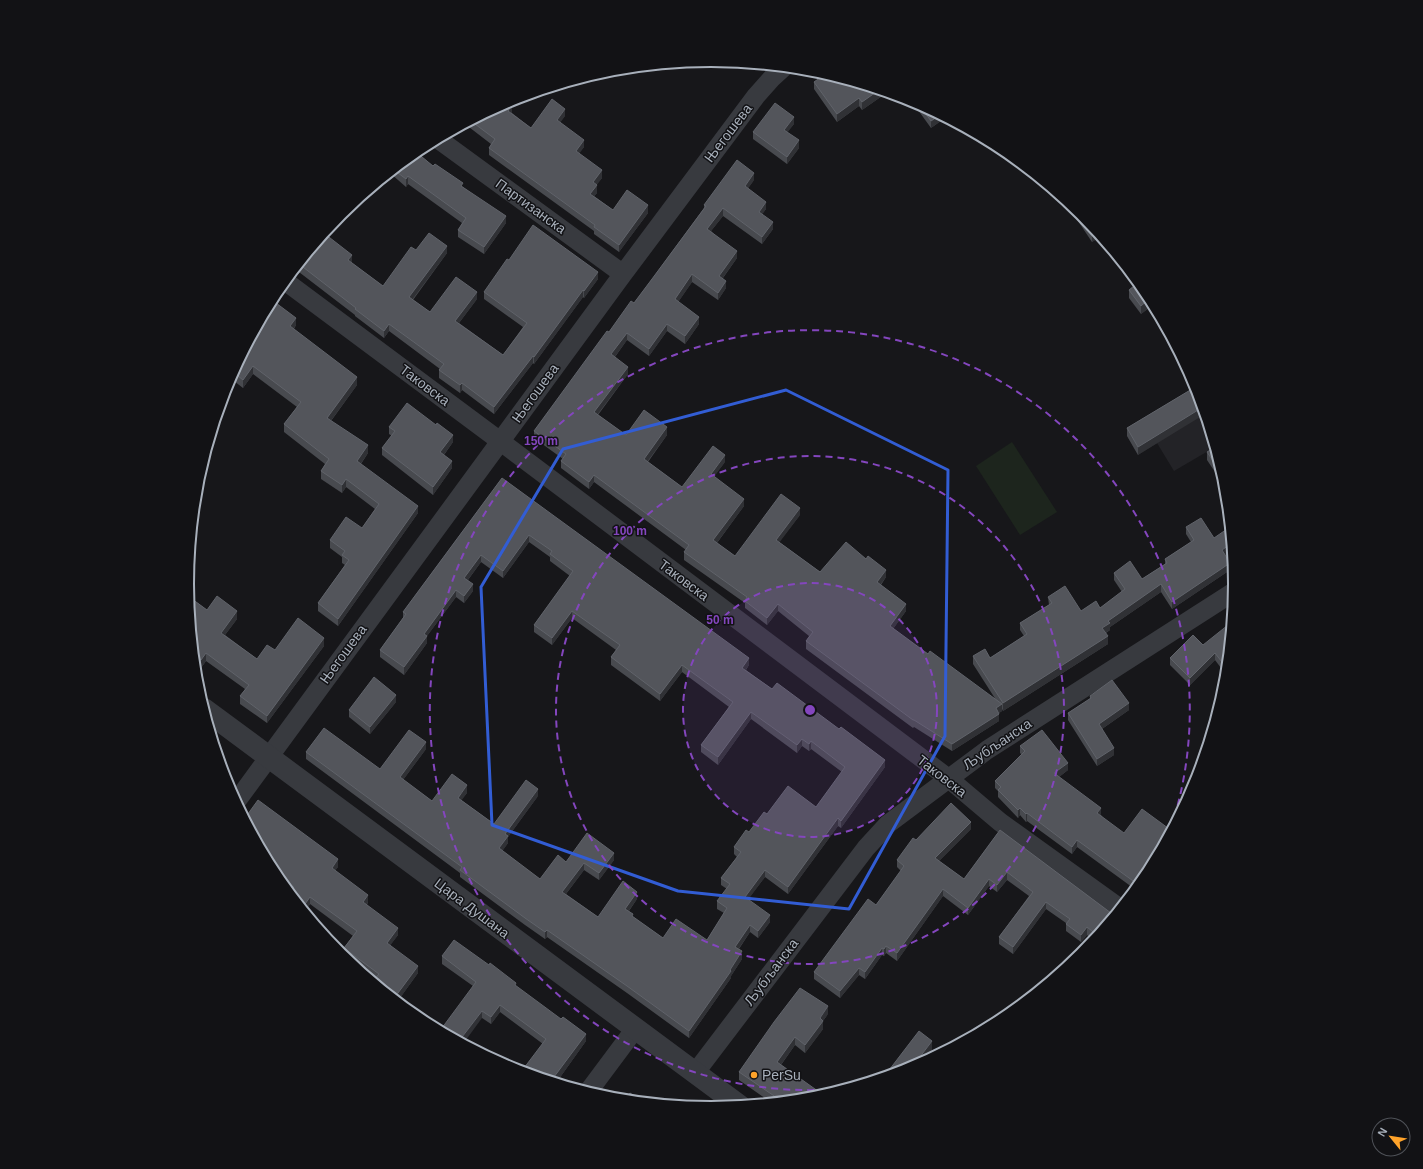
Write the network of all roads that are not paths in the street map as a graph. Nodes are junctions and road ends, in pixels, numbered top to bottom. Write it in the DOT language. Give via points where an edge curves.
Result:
graph roads {
  1 [pos="780,71"];
  2 [pos="443,142"];
  3 [pos="623,274"];
  4 [pos="290,285"];
  5 [pos="500,441"];
  6 [pos="1229,595"];
  7 [pos="211,714"];
  8 [pos="268,757"];
  9 [pos="948,778"];
  10 [pos="240,797"];
  11 [pos="1117,906"];
  12 [pos="635,1029"];
  13 [pos="695,1073"];
  14 [pos="592,1087"];
  15 [pos="734,1101"];
  1 -- 3 [label="street, Његошева" via="756,96"];
  2 -- 3 [label="street, Партизанска"];
  3 -- 5 [label="street, Његошева"];
  4 -- 5 [label="street, Таковска"];
  5 -- 8 [label="street, Његошева"];
  5 -- 9 [label="street, Таковска"];
  6 -- 9 [label="street, Љубљанска" via="987,750"];
  7 -- 8 [label="street, Цара Душана"];
  8 -- 10 [label="street, Његошева"];
  8 -- 12 [label="street, Цара Душана"];
  9 -- 11 [label="street, Таковска" via="1000,822"];
  9 -- 13 [label="street, Љубљанска" via="888,824 866,848"];
  12 -- 13 [label="street, Цара Душана"];
  12 -- 14 [label="street"];
  13 -- 15 [label="street, Цара Душана"];
}
